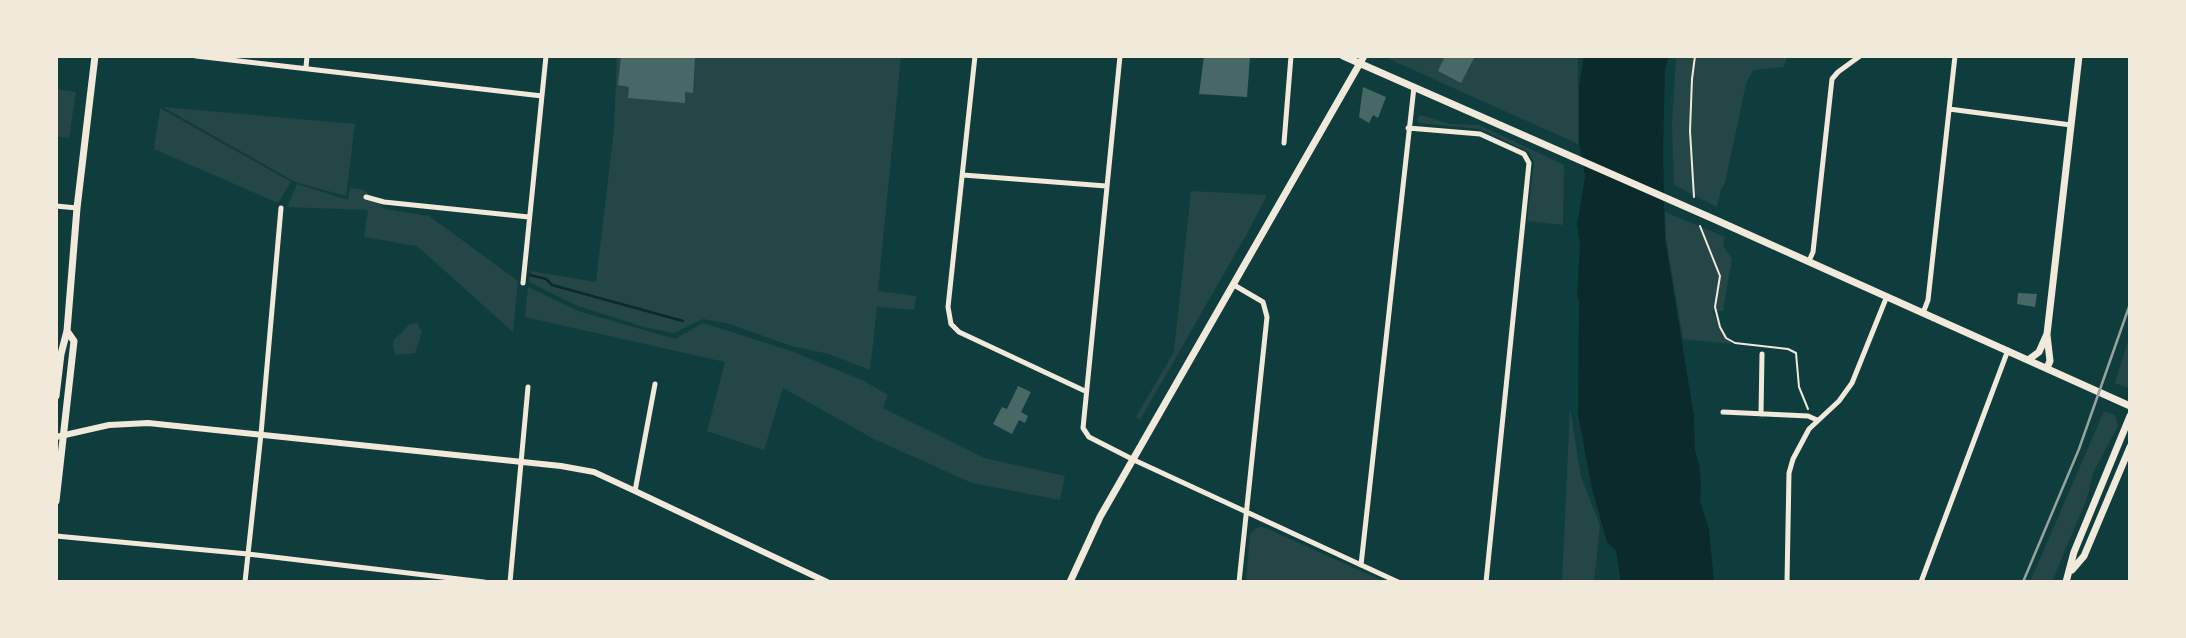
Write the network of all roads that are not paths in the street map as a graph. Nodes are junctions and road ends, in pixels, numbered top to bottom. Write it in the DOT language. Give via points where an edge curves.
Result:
graph roads {
  1 [pos="95,56"];
  2 [pos="196,56"];
  3 [pos="307,56"];
  4 [pos="546,56"];
  5 [pos="975,56"];
  6 [pos="1120,56"];
  7 [pos="1291,56"];
  8 [pos="1343,56"];
  9 [pos="1860,56"];
  10 [pos="1955,56"];
  11 [pos="2079,56"];
  12 [pos="1362,60"];
  13 [pos="306,67"];
  14 [pos="1414,87"];
  15 [pos="542,96"];
  16 [pos="1949,109"];
  17 [pos="2071,125"];
  18 [pos="1408,128"];
  19 [pos="1284,143"];
  20 [pos="963,175"];
  21 [pos="1106,186"];
  22 [pos="366,197"];
  23 [pos="56,206"];
  24 [pos="77,208"];
  25 [pos="281,208"];
  26 [pos="528,217"];
  27 [pos="1809,261"];
  28 [pos="523,284"];
  29 [pos="1234,285"];
  30 [pos="1887,296"];
  31 [pos="1923,313"];
  32 [pos="67,331"];
  33 [pos="2047,334"];
  34 [pos="2008,351"];
  35 [pos="1762,354"];
  36 [pos="2028,360"];
  37 [pos="2046,368"];
  38 [pos="655,384"];
  39 [pos="528,387"];
  40 [pos="1086,391"];
  41 [pos="56,396"];
  42 [pos="2130,406"];
  43 [pos="1723,412"];
  44 [pos="1761,414"];
  45 [pos="2130,416"];
  46 [pos="1817,420"];
  47 [pos="261,434"];
  48 [pos="60,436"];
  49 [pos="2130,447"];
  50 [pos="1133,460"];
  51 [pos="523,462"];
  52 [pos="635,491"];
  53 [pos="56,501"];
  54 [pos="1245,513"];
  55 [pos="56,536"];
  56 [pos="248,554"];
  57 [pos="1361,565"];
  58 [pos="2069,573"];
  59 [pos="824,581"];
  60 [pos="245,582"];
  61 [pos="484,582"];
  62 [pos="510,582"];
  63 [pos="1070,582"];
  64 [pos="1239,582"];
  65 [pos="1398,582"];
  66 [pos="1486,582"];
  67 [pos="1787,582"];
  68 [pos="1921,582"];
  69 [pos="2066,582"];
  1 -- 24 [label="main road"];
  2 -- 13 [label="street"];
  3 -- 13 [label="street"];
  4 -- 15 [label="street"];
  5 -- 20 [label="street"];
  6 -- 21 [label="street"];
  7 -- 19 [label="street"];
  8 -- 12 [label="main road"];
  9 -- 27 [label="street" via="1832,79"];
  10 -- 16 [label="street"];
  11 -- 17 [label="main road"];
  12 -- 14 [label="main road"];
  12 -- 29 [label="main road"];
  13 -- 15 [label="street"];
  14 -- 18 [label="street"];
  14 -- 27 [label="main road"];
  15 -- 26 [label="street"];
  16 -- 17 [label="street"];
  16 -- 31 [label="street"];
  17 -- 33 [label="main road"];
  18 -- 57 [label="street"];
  18 -- 66 [label="street" via="1480,134 1524,154 1530,163"];
  20 -- 21 [label="street"];
  20 -- 40 [label="street" via="948,307 951,324 959,332"];
  21 -- 40 [label="street"];
  22 -- 26 [label="street"];
  23 -- 24 [label="street"];
  24 -- 32 [label="main road"];
  25 -- 47 [label="street"];
  26 -- 28 [label="street"];
  27 -- 30 [label="main road"];
  29 -- 50 [label="main road"];
  29 -- 54 [label="street" via="1263,302 1267,317"];
  30 -- 31 [label="main road"];
  30 -- 46 [label="street" via="1856,377 1839,401"];
  31 -- 34 [label="main road"];
  32 -- 41 [label="main road"];
  32 -- 48 [label="main road" via="74,341"];
  33 -- 36 [label="main road" via="2039,352"];
  33 -- 37 [label="main road" via="2050,361"];
  34 -- 36 [label="main road"];
  34 -- 68 [label="street"];
  35 -- 44 [label="street"];
  36 -- 37 [label="main road"];
  37 -- 42 [label="main road"];
  38 -- 52 [label="street"];
  39 -- 51 [label="street"];
  40 -- 50 [label="street" via="1083,428 1089,437"];
  43 -- 44 [label="street"];
  44 -- 46 [label="street"];
  45 -- 58 [label="main road"];
  46 -- 67 [label="street" via="1791,464"];
  47 -- 48 [label="street" via="148,423 108,425"];
  47 -- 51 [label="street"];
  47 -- 56 [label="street"];
  48 -- 53 [label="main road"];
  49 -- 58 [label="main road" via="2084,556"];
  50 -- 54 [label="street"];
  50 -- 63 [label="main road"];
  51 -- 52 [label="street" via="594,472"];
  51 -- 62 [label="street"];
  52 -- 59 [label="street"];
  54 -- 57 [label="street"];
  54 -- 64 [label="street"];
  55 -- 56 [label="street"];
  56 -- 60 [label="street"];
  56 -- 61 [label="street"];
  57 -- 65 [label="street"];
  58 -- 69 [label="main road"];
}
